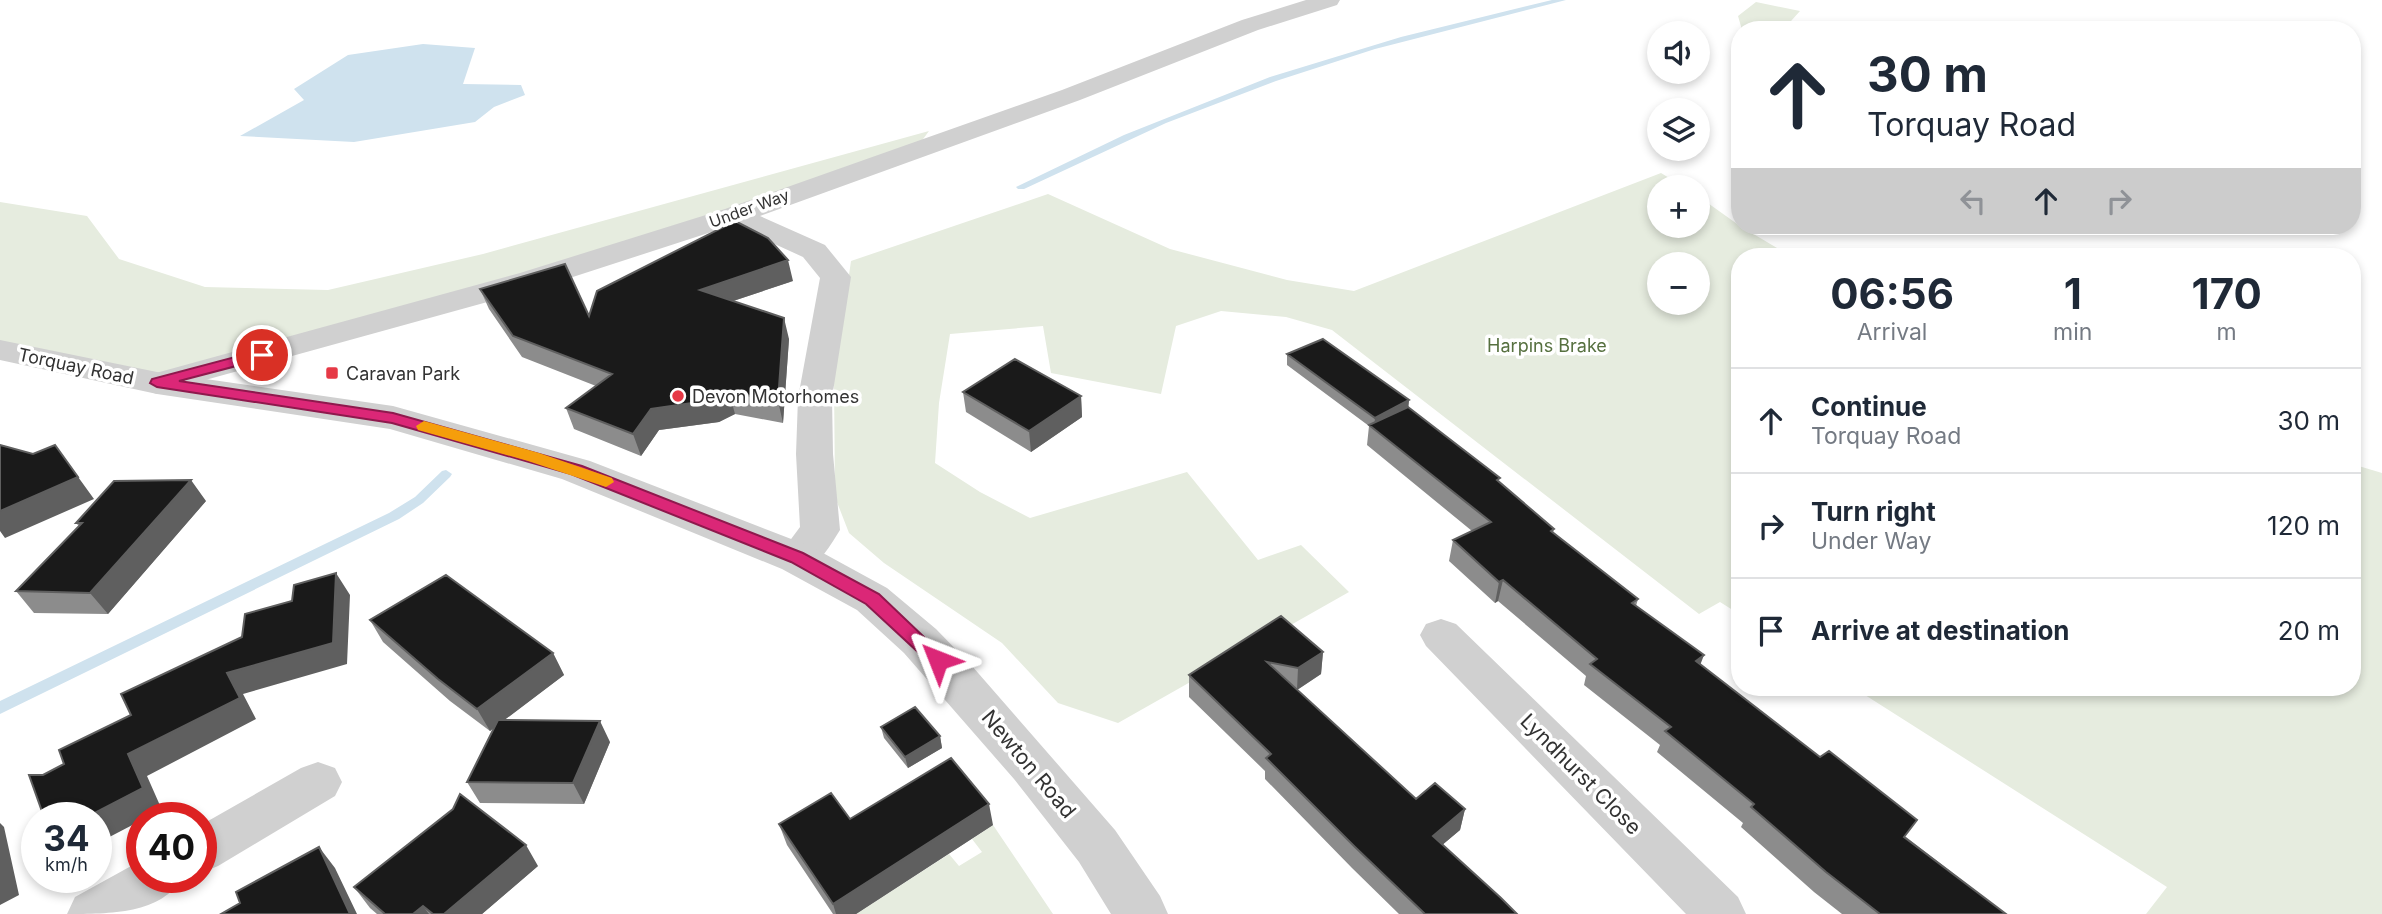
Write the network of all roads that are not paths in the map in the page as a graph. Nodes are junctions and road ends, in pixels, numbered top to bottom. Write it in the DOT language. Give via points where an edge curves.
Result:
graph roads {
  1 [pos="1329,0"];
  2 [pos="735,215"];
  3 [pos="0,350"];
  4 [pos="157,383"];
  5 [pos="797,558"];
  6 [pos="1441,635"];
  7 [pos="318,782"];
  8 [pos="217,842"];
  9 [pos="129,893"];
  10 [pos="93,914"];
  11 [pos="1141,914"];
  12 [pos="1720,914"];
  1 -- 2 [label="street, Under Way"];
  2 -- 4 [label="street, Under Way" via="531,280"];
  2 -- 5 [label="street" via="814,251 836,277 817,379 820,530"];
  3 -- 4 [label="street, Torquay Road"];
  4 -- 5 [label="street, Torquay Road" via="393,418 490,444 576,470"];
  5 -- 11 [label="street, Newton Road" via="873,599 956,679 1097,846"];
  6 -- 12 [label="street, Lyndhurst Close"];
  7 -- 8 [label="street"];
  9 -- 10 [label="street"];
}
